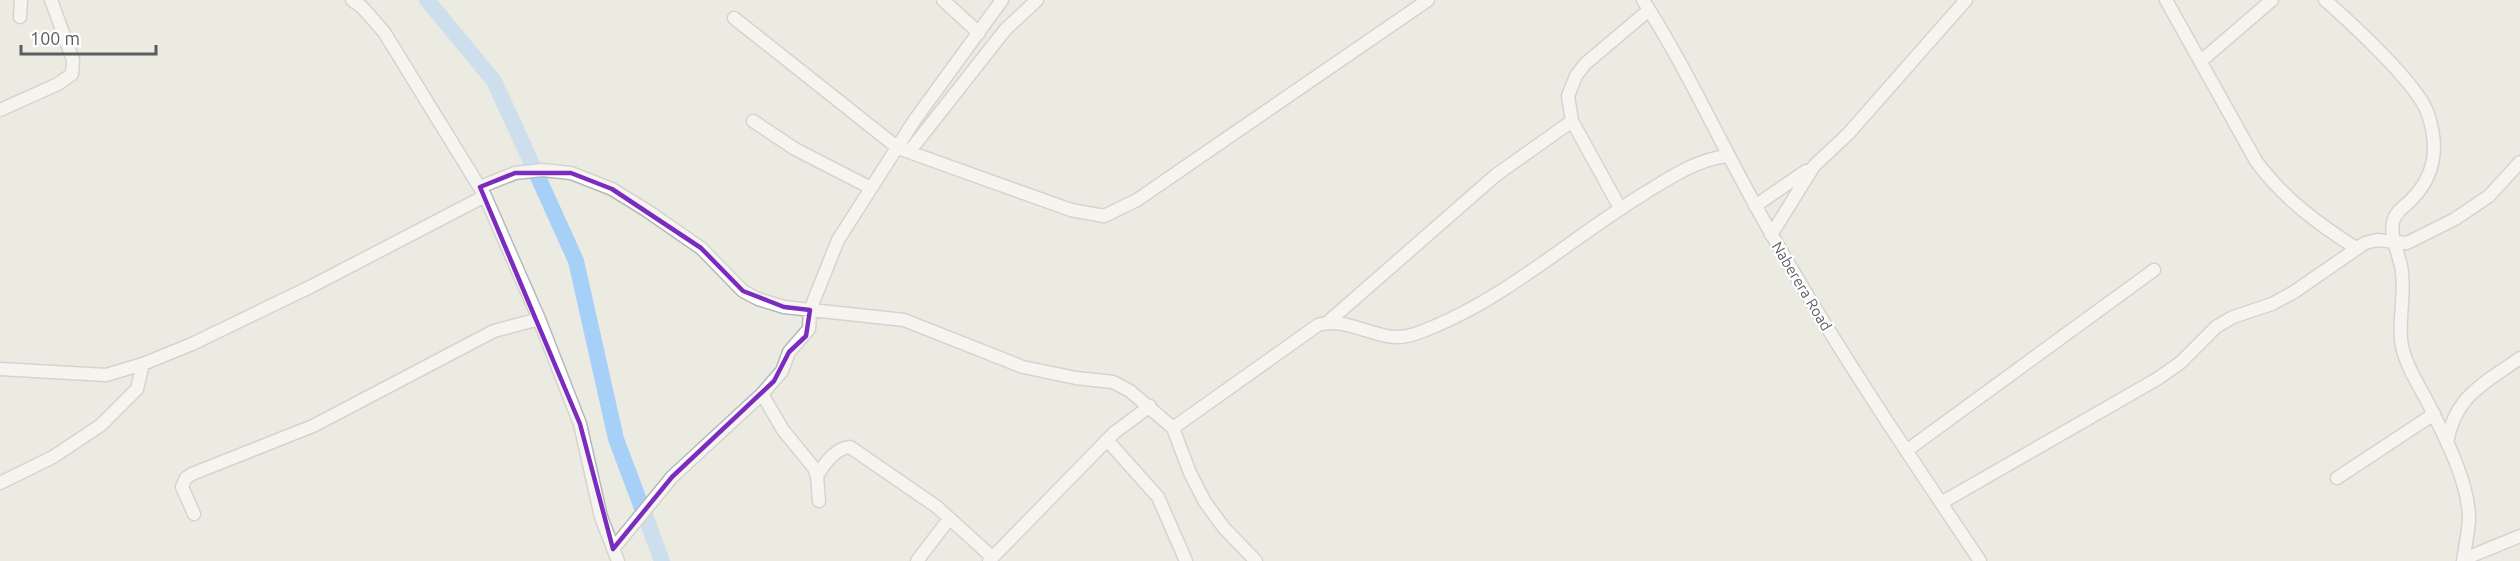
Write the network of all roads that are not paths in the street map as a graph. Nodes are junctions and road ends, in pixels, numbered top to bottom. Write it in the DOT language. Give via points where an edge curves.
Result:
graph roads {
  1 [pos="21,0"];
  2 [pos="51,0"];
  3 [pos="352,0"];
  4 [pos="943,0"];
  5 [pos="1002,0"];
  6 [pos="1037,0"];
  7 [pos="1428,0"];
  8 [pos="1966,0"];
  9 [pos="2166,0"];
  10 [pos="2272,0"];
  11 [pos="2325,0"];
  12 [pos="1646,5"];
  13 [pos="20,17"];
  14 [pos="734,18"];
  15 [pos="979,33"];
  16 [pos="2201,62"];
  17 [pos="0,110"];
  18 [pos="753,121"];
  19 [pos="1572,121"];
  20 [pos="903,150"];
  21 [pos="1727,156"];
  22 [pos="2520,162"];
  23 [pos="1814,166"];
  24 [pos="871,188"];
  25 [pos="483,192"];
  26 [pos="1755,206"];
  27 [pos="1620,208"];
  28 [pos="1771,235"];
  29 [pos="2395,243"];
  30 [pos="2356,248"];
  31 [pos="2154,270"];
  32 [pos="810,310"];
  33 [pos="539,319"];
  34 [pos="1328,322"];
  35 [pos="2520,358"];
  36 [pos="143,364"];
  37 [pos="0,369"];
  38 [pos="762,394"];
  39 [pos="1150,406"];
  40 [pos="2434,414"];
  41 [pos="1173,428"];
  42 [pos="1107,440"];
  43 [pos="2447,443"];
  44 [pos="1906,451"];
  45 [pos="817,476"];
  46 [pos="2337,478"];
  47 [pos="0,483"];
  48 [pos="819,501"];
  49 [pos="1941,503"];
  50 [pos="194,514"];
  51 [pos="949,519"];
  52 [pos="2520,536"];
  53 [pos="613,549"];
  54 [pos="923,559"];
  55 [pos="991,559"];
  56 [pos="2464,560"];
  57 [pos="618,561"];
  58 [pos="1186,561"];
  59 [pos="1256,561"];
  60 [pos="1980,561"];
  1 -- 13 [label="street"];
  2 -- 17 [label="street" via="73,60 72,74"];
  3 -- 25 [label="street" via="384,32"];
  4 -- 15 [label="street"];
  5 -- 15 [label="street"];
  6 -- 20 [label="street" via="1005,30"];
  7 -- 20 [label="street" via="1137,201 1104,216 1071,210"];
  8 -- 23 [label="street" via="1848,134"];
  9 -- 16 [label="street"];
  10 -- 16 [label="street"];
  11 -- 29 [label="street" via="2384,57 2428,112 2436,150 2434,165 2421,189 2394,218"];
  12 -- 19 [label="street" via="1576,75 1568,96"];
  12 -- 21 [label="street, Naberera Road"];
  14 -- 20 [label="street"];
  15 -- 20 [label="street" via="914,121"];
  16 -- 30 [label="street" via="2272,183 2327,230"];
  18 -- 24 [label="street" via="795,149"];
  19 -- 27 [label="street"];
  19 -- 34 [label="street" via="1488,183"];
  20 -- 24 [label="street"];
  21 -- 26 [label="street, Naberera Road"];
  21 -- 27 [label="street" via="1699,162"];
  22 -- 29 [label="street" via="2476,206 2416,240"];
  23 -- 26 [label="street"];
  23 -- 28 [label="street"];
  24 -- 32 [label="street" via="838,240"];
  25 -- 32 [label="street" via="515,173 571,173 612,189 646,210 701,249 743,291 773,304"];
  25 -- 33 [label="street"];
  25 -- 36 [label="street" via="312,286"];
  26 -- 28 [label="street, Naberera Road"];
  27 -- 34 [label="street" via="1491,298 1416,334 1395,337"];
  28 -- 44 [label="street, Naberera Road"];
  29 -- 30 [label="street" via="2377,240"];
  29 -- 40 [label="street" via="2402,268 2401,339 2405,357"];
  30 -- 49 [label="street" via="2295,292 2216,327 2180,363 2157,379"];
  31 -- 44 [label="street"];
  32 -- 38 [label="street" via="806,336 789,352 782,371"];
  32 -- 39 [label="street" via="904,320 1023,366 1113,382"];
  33 -- 50 [label="street" via="494,331 313,426 192,474 182,487"];
  33 -- 53 [label="street" via="580,424 601,517"];
  34 -- 41 [label="street" via="1306,332"];
  35 -- 43 [label="street" via="2472,392 2457,408"];
  36 -- 37 [label="street" via="106,375"];
  36 -- 47 [label="street" via="137,389 101,425 53,457"];
  38 -- 45 [label="street" via="771,413"];
  38 -- 53 [label="street" via="672,477"];
  39 -- 41 [label="street"];
  39 -- 42 [label="street"];
  40 -- 43 [label="street"];
  40 -- 46 [label="street"];
  41 -- 59 [label="street" via="1205,502"];
  42 -- 55 [label="street"];
  42 -- 58 [label="street" via="1158,498"];
  43 -- 56 [label="street" via="2468,500"];
  44 -- 49 [label="street, Naberera Road"];
  45 -- 48 [label="street"];
  45 -- 51 [label="street" via="830,459 850,447 906,483"];
  49 -- 60 [label="street, Naberera Road"];
  51 -- 54 [label="street"];
  51 -- 55 [label="street"];
  52 -- 56 [label="street"];
  53 -- 57 [label="street"];
}
